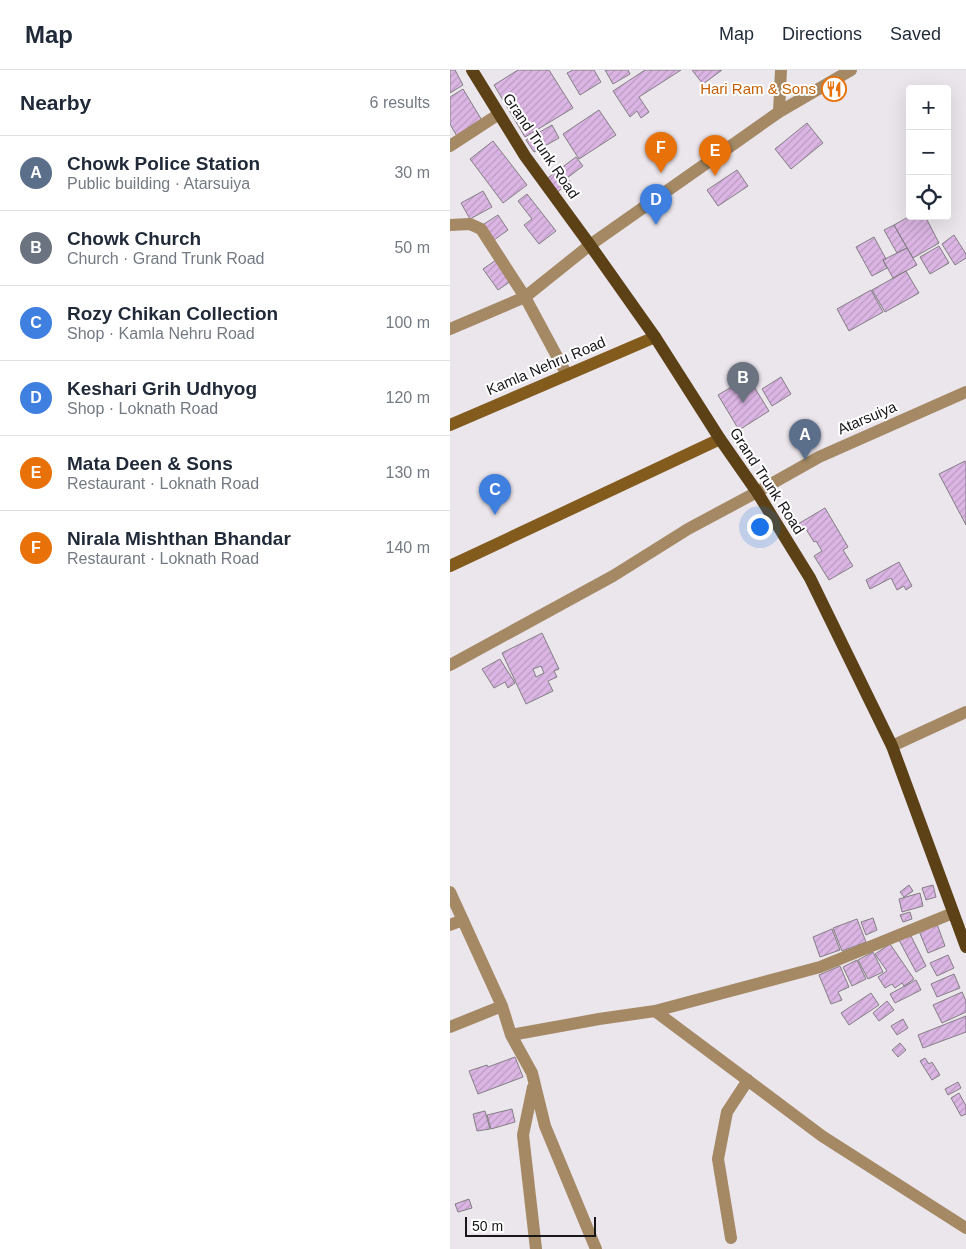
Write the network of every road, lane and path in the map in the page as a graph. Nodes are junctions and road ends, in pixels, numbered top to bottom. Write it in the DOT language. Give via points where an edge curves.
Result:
graph roads {
  1 [pos="472,70"];
  2 [pos="781,70"];
  3 [pos="851,70"];
  4 [pos="779,112"];
  5 [pos="498,114"];
  6 [pos="450,146"];
  7 [pos="450,225"];
  8 [pos="590,244"];
  9 [pos="525,297"];
  10 [pos="450,329"];
  11 [pos="655,337"];
  12 [pos="567,375"];
  13 [pos="966,392"];
  14 [pos="450,425"];
  15 [pos="720,440"];
  16 [pos="757,492"];
  17 [pos="450,566"];
  18 [pos="450,664"];
  19 [pos="966,712"];
  20 [pos="892,746"];
  21 [pos="450,892"];
  22 [pos="953,913"];
  23 [pos="463,920"];
  24 [pos="450,926"];
  25 [pos="966,948"];
  26 [pos="502,1006"];
  27 [pos="656,1011"];
  28 [pos="450,1027"];
  29 [pos="510,1035"];
  30 [pos="748,1080"];
  31 [pos="534,1082"];
  32 [pos="966,1228"];
  33 [pos="731,1238"];
  34 [pos="536,1249"];
  35 [pos="596,1249"];
  1 -- 5 [label="main road, Grand Trunk Road"];
  2 -- 4 [label="street"];
  3 -- 4 [label="street"];
  4 -- 8 [label="street"];
  5 -- 6 [label="street"];
  5 -- 8 [label="main road, Grand Trunk Road" via="524,156"];
  7 -- 9 [label="street" via="470,224 481,229"];
  8 -- 9 [label="street"];
  8 -- 11 [label="main road, Grand Trunk Road"];
  9 -- 10 [label="street"];
  9 -- 12 [label="street"];
  11 -- 12 [label="main road, Kamla Nehru Road"];
  11 -- 15 [label="main road, Grand Trunk Road"];
  12 -- 14 [label="main road, Kamla Nehru Road"];
  13 -- 16 [label="street, Atarsuiya" via="819,457"];
  15 -- 16 [label="main road, Grand Trunk Road"];
  15 -- 17 [label="main road"];
  16 -- 18 [label="street, Atarsuiya" via="688,529 613,576"];
  16 -- 20 [label="main road, Grand Trunk Road" via="810,578"];
  19 -- 20 [label="street"];
  20 -- 22 [label="main road, Grand Trunk Road"];
  21 -- 23 [label="street"];
  22 -- 25 [label="main road, Grand Trunk Road"];
  22 -- 27 [label="street" via="820,967"];
  23 -- 24 [label="street"];
  23 -- 26 [label="street"];
  26 -- 28 [label="street"];
  26 -- 29 [label="street"];
  27 -- 29 [label="street"];
  27 -- 30 [label="street"];
  29 -- 31 [label="street" via="532,1072"];
  30 -- 32 [label="street" via="822,1136"];
  30 -- 33 [label="street" via="727,1112 718,1159"];
  31 -- 34 [label="street" via="523,1135"];
  31 -- 35 [label="street" via="545,1126"];
}
